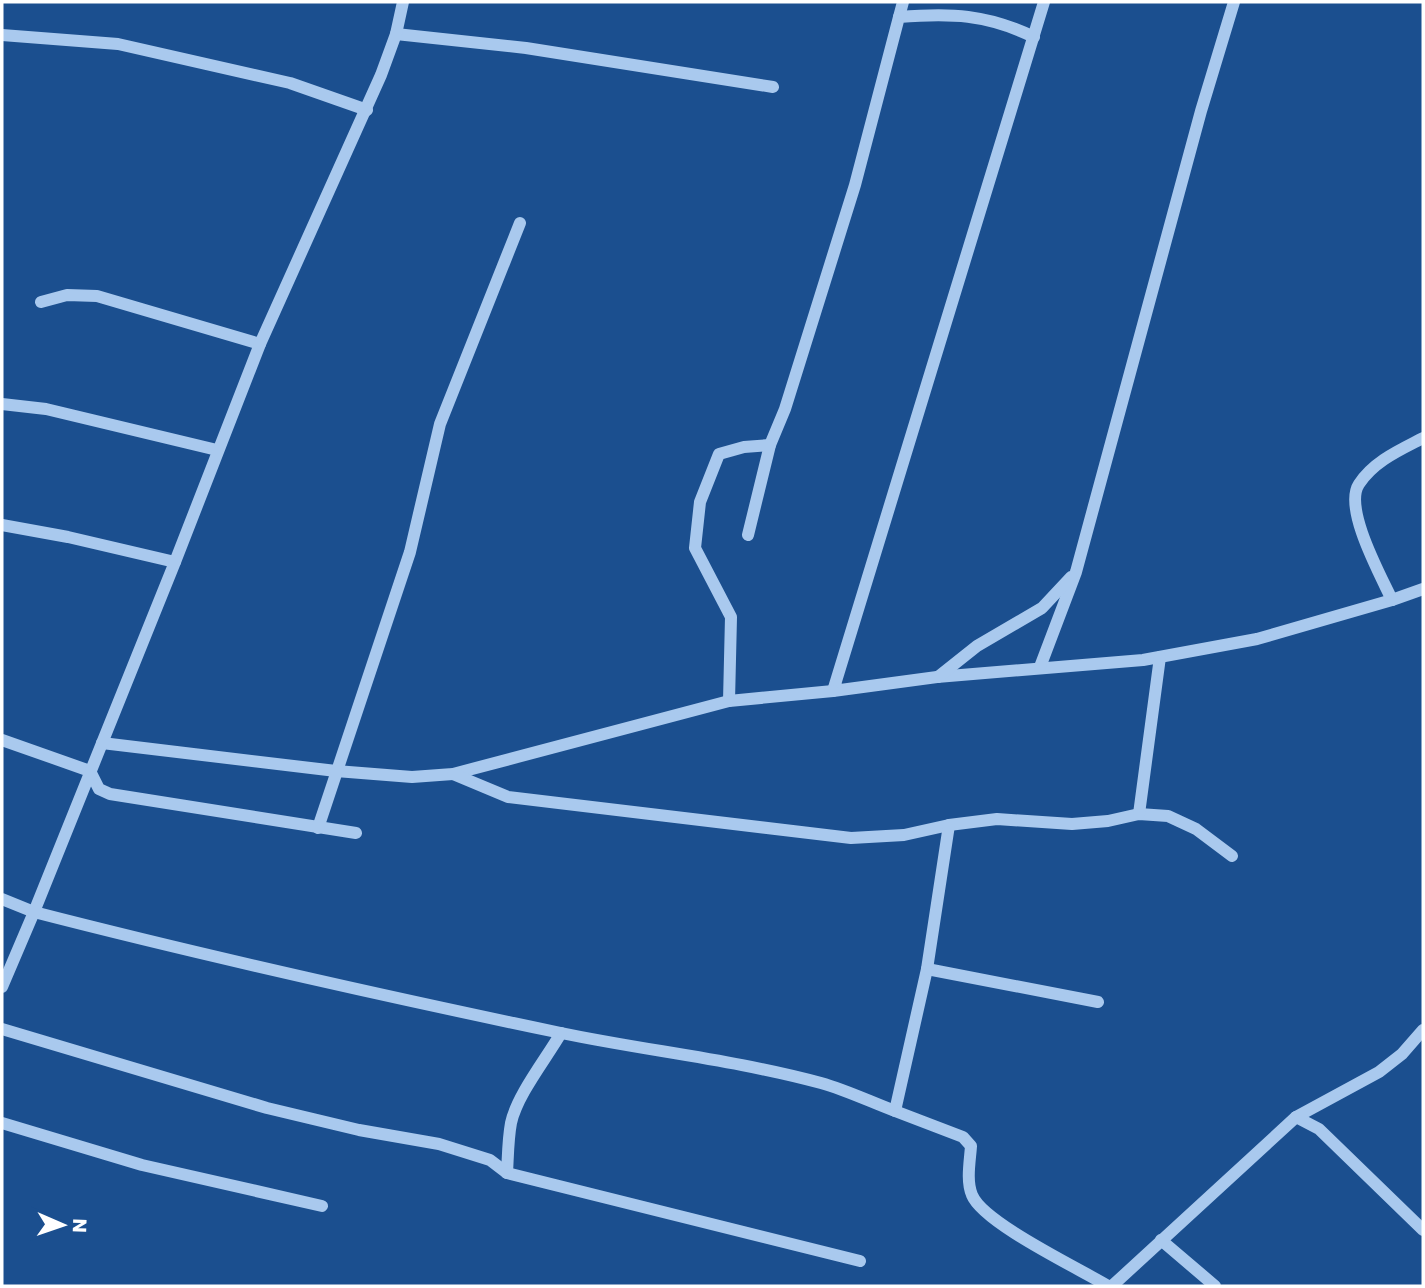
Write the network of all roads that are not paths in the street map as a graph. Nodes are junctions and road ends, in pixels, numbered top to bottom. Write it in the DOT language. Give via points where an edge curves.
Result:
graph roads {
  1 [pos="403,2"];
  2 [pos="902,2"];
  3 [pos="1044,2"];
  4 [pos="1234,2"];
  5 [pos="900,17"];
  6 [pos="396,34"];
  7 [pos="2,35"];
  8 [pos="1034,37"];
  9 [pos="773,87"];
  10 [pos="367,110"];
  11 [pos="520,222"];
  12 [pos="41,302"];
  13 [pos="260,344"];
  14 [pos="2,404"];
  15 [pos="1423,438"];
  16 [pos="770,445"];
  17 [pos="217,450"];
  18 [pos="2,525"];
  19 [pos="748,536"];
  20 [pos="175,562"];
  21 [pos="1076,572"];
  22 [pos="1423,589"];
  23 [pos="1392,600"];
  24 [pos="1160,657"];
  25 [pos="1040,667"];
  26 [pos="937,677"];
  27 [pos="833,691"];
  28 [pos="729,701"];
  29 [pos="2,740"];
  30 [pos="102,743"];
  31 [pos="90,771"];
  32 [pos="336,771"];
  33 [pos="453,774"];
  34 [pos="1139,814"];
  35 [pos="949,825"];
  36 [pos="318,828"];
  37 [pos="356,833"];
  38 [pos="1232,856"];
  39 [pos="2,899"];
  40 [pos="34,912"];
  41 [pos="927,969"];
  42 [pos="2,986"];
  43 [pos="1098,1002"];
  44 [pos="2,1029"];
  45 [pos="1423,1030"];
  46 [pos="561,1033"];
  47 [pos="895,1111"];
  48 [pos="1296,1117"];
  49 [pos="2,1123"];
  50 [pos="507,1172"];
  51 [pos="322,1206"];
  52 [pos="1423,1230"];
  53 [pos="1161,1240"];
  54 [pos="860,1261"];
  55 [pos="1110,1286"];
  56 [pos="1215,1286"];
  1 -- 6 [label="street"];
  2 -- 5 [label="street"];
  3 -- 8 [label="street"];
  4 -- 21 [label="street"];
  5 -- 8 [label="street" via="980,17"];
  5 -- 16 [label="street" via="855,184"];
  6 -- 9 [label="street" via="526,48"];
  6 -- 10 [label="street"];
  7 -- 10 [label="street" via="118,44 290,83"];
  8 -- 27 [label="street"];
  10 -- 13 [label="street"];
  11 -- 32 [label="street" via="440,424 410,552"];
  12 -- 13 [label="street" via="67,295 97,296"];
  13 -- 17 [label="street"];
  14 -- 17 [label="street" via="46,409"];
  15 -- 23 [label="street" via="1381,460 1357,486 1355,507 1366,544"];
  16 -- 19 [label="street"];
  16 -- 28 [label="street" via="719,454 700,502 695,548 732,617"];
  17 -- 20 [label="street"];
  18 -- 20 [label="street"];
  20 -- 30 [label="street"];
  21 -- 25 [label="street"];
  21 -- 26 [label="street" via="1042,608"];
  22 -- 23 [label="street"];
  23 -- 24 [label="street" via="1257,639"];
  24 -- 25 [label="street"];
  24 -- 34 [label="street"];
  25 -- 26 [label="street"];
  26 -- 27 [label="street"];
  27 -- 28 [label="street"];
  28 -- 33 [label="street"];
  29 -- 31 [label="street"];
  30 -- 31 [label="street"];
  30 -- 32 [label="street"];
  31 -- 36 [label="street" via="99,789 110,794"];
  31 -- 40 [label="street"];
  32 -- 33 [label="street" via="412,777"];
  32 -- 36 [label="street"];
  33 -- 35 [label="street" via="508,797 850,838 904,835"];
  34 -- 35 [label="street" via="1072,824 997,819"];
  34 -- 38 [label="street" via="1168,816 1196,829"];
  35 -- 41 [label="street"];
  36 -- 37 [label="street"];
  39 -- 40 [label="street"];
  40 -- 42 [label="street"];
  40 -- 46 [label="street" via="269,970"];
  41 -- 43 [label="street"];
  41 -- 47 [label="street"];
  44 -- 50 [label="street" via="267,1108 439,1144 490,1160"];
  45 -- 48 [label="street" via="1378,1072"];
  46 -- 47 [label="street" via="747,1065 824,1084"];
  46 -- 50 [label="street" via="530,1081 512,1121"];
  47 -- 55 [label="street" via="962,1137 971,1146 972,1196 982,1209 1032,1245"];
  48 -- 52 [label="street" via="1319,1129"];
  48 -- 53 [label="street"];
  49 -- 51 [label="street" via="142,1165"];
  50 -- 54 [label="street"];
  53 -- 55 [label="street"];
  53 -- 56 [label="street"];
}
